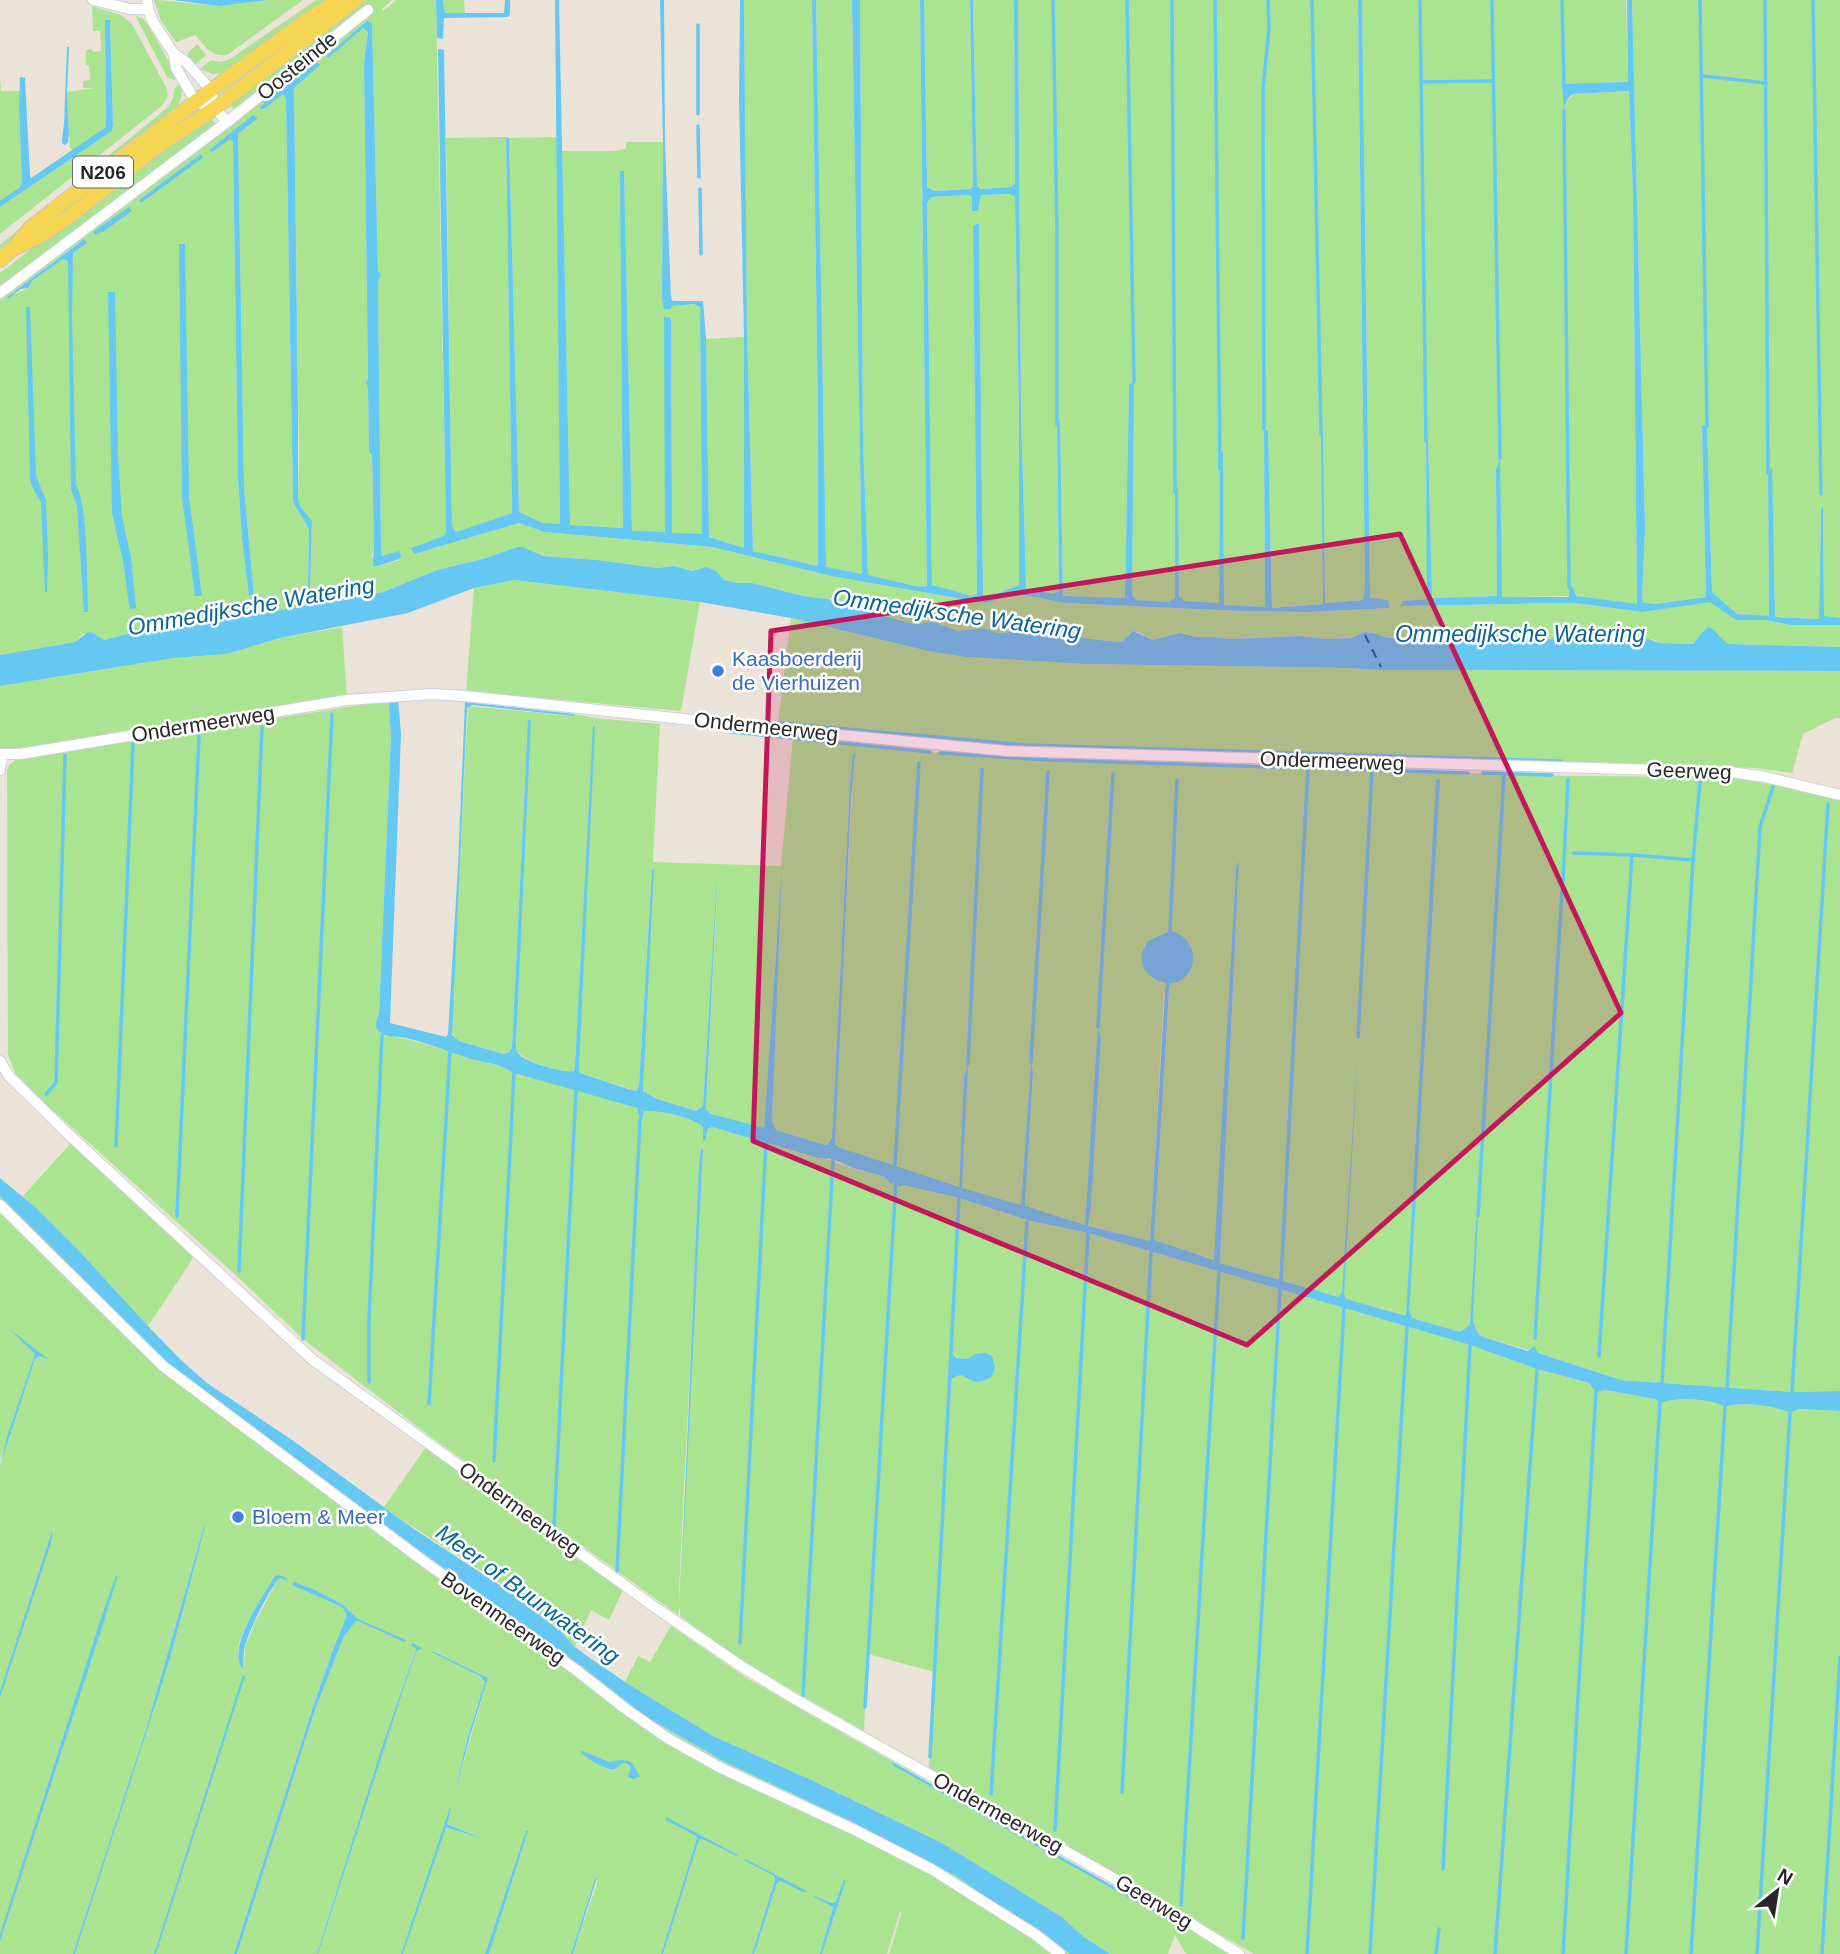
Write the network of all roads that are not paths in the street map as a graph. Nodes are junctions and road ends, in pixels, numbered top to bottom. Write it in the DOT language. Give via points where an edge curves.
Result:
graph roads {
  1 [pos="93,0"];
  2 [pos="339,0"];
  3 [pos="356,0"];
  4 [pos="147,5"];
  5 [pos="368,10"];
  6 [pos="174,54"];
  7 [pos="211,90"];
  8 [pos="196,102"];
  9 [pos="215,108"];
  10 [pos="227,122"];
  11 [pos="15,247"];
  12 [pos="0,260"];
  13 [pos="0,293"];
  14 [pos="1,755"];
  15 [pos="1536,766"];
  16 [pos="0,770"];
  17 [pos="1840,795"];
  18 [pos="0,1061"];
  19 [pos="0,1205"];
  20 [pos="1105,1872"];
  21 [pos="1060,1954"];
  22 [pos="1239,1954"];
  1 -- 4 [label="street" via="131,9"];
  2 -- 7 [label="main road, Oosteinde / N206"];
  3 -- 9 [label="main road, Oosteinde / N206"];
  4 -- 6 [label="street"];
  5 -- 10 [label="street, Oosteinde"];
  6 -- 7 [label="street"];
  6 -- 8 [label="street" via="176,68"];
  7 -- 8 [label="main road, Oosteinde / N206"];
  7 -- 9 [label="street"];
  8 -- 9 [label="street"];
  8 -- 11 [label="main road, N206" via="30,228"];
  9 -- 10 [label="street"];
  9 -- 11 [label="main road, N206" via="155,148 70,216"];
  10 -- 13 [label="street, Oosteinde"];
  11 -- 12 [label="main road, N206"];
  14 -- 15 [label="street, Ondermeerweg" via="347,700 430,694 1007,751"];
  14 -- 16 [label="street, Ondermeerweg"];
  15 -- 17 [label="street, Geerweg" via="1730,772"];
  18 -- 20 [label="street, Ondermeerweg" via="9,1076 65,1131 313,1360 741,1666"];
  19 -- 21 [label="street, Bovenmeerweg" via="163,1366 626,1710 721,1768 924,1865"];
  20 -- 22 [label="street, Geerweg"];
}
